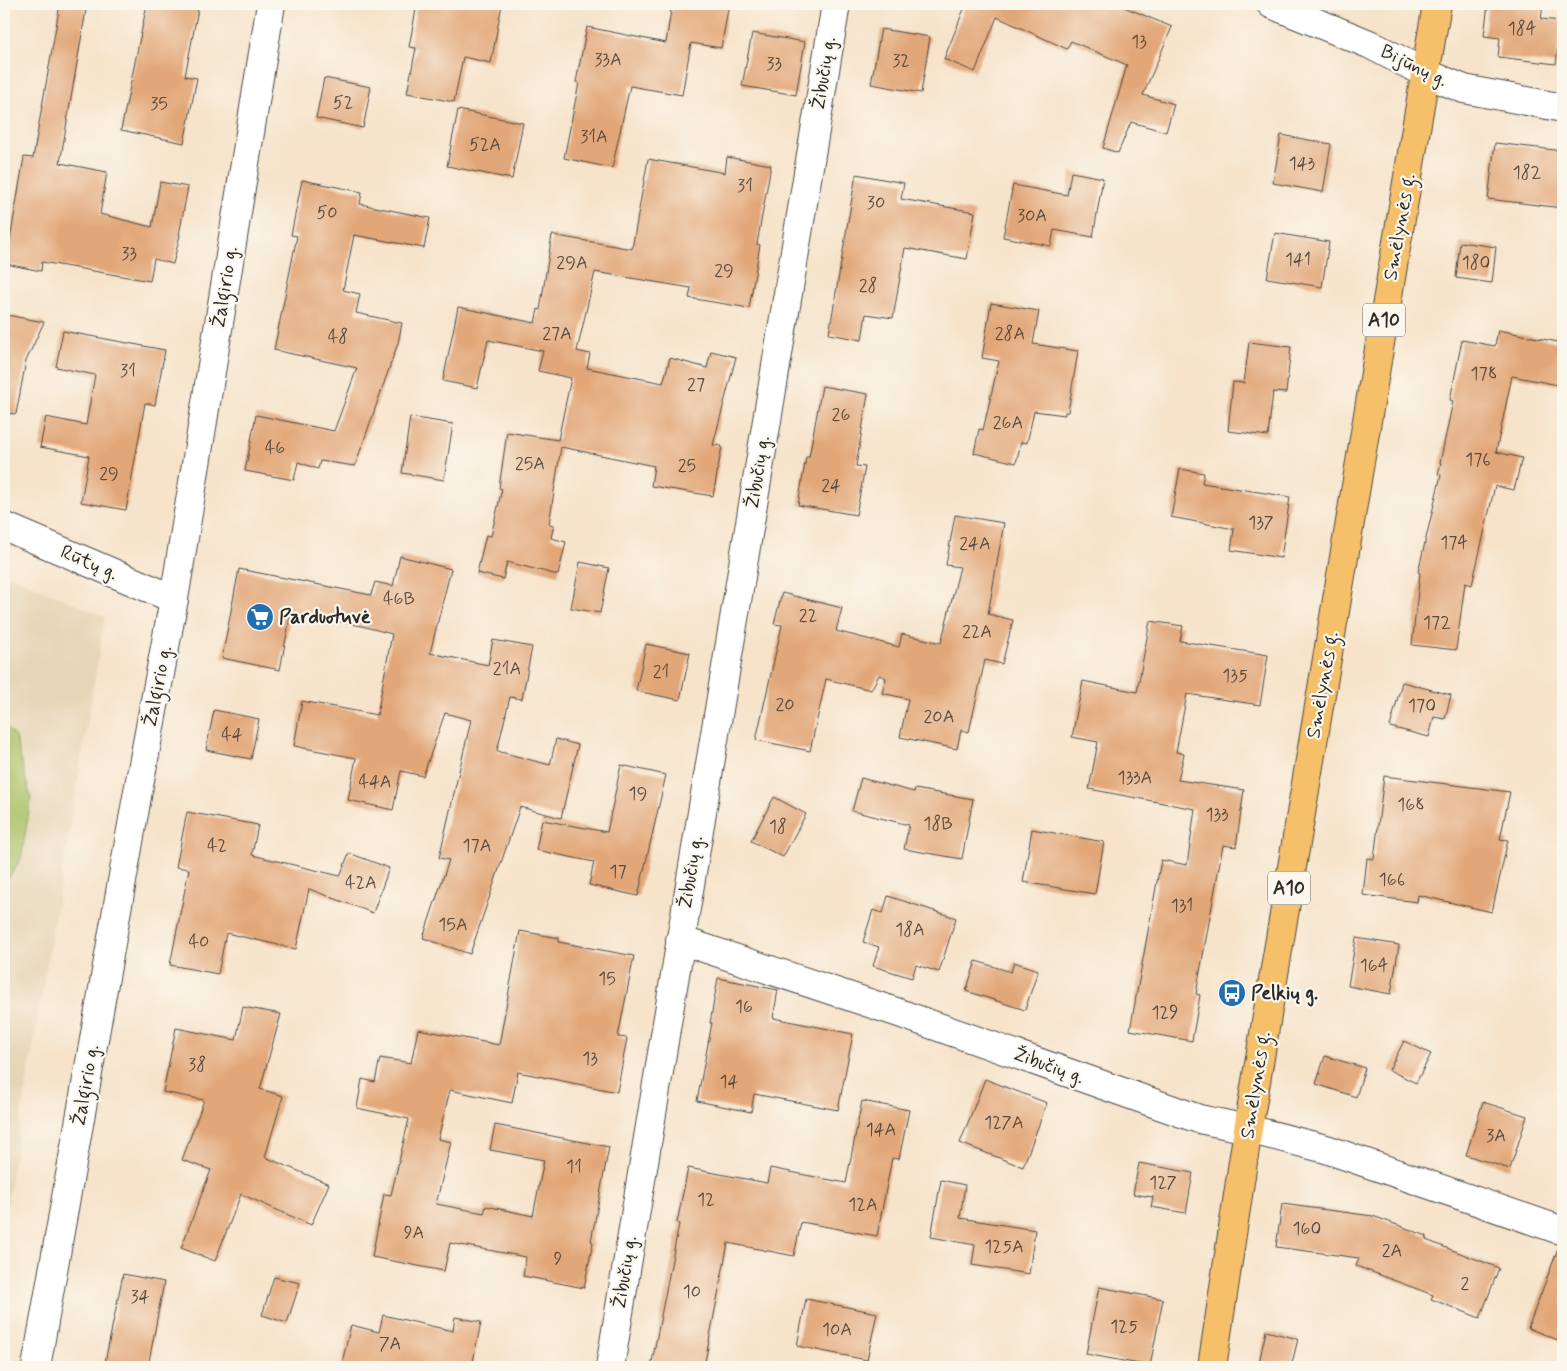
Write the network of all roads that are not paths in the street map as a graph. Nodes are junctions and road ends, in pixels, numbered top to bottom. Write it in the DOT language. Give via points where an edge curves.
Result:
graph roads {
  1 [pos="272,4"];
  2 [pos="836,4"];
  3 [pos="1271,4"];
  4 [pos="1436,4"];
  5 [pos="1426,72"];
  6 [pos="1563,108"];
  7 [pos="4,526"];
  8 [pos="174,599"];
  9 [pos="680,940"];
  10 [pos="1248,1129"];
  11 [pos="1563,1231"];
  12 [pos="36,1367"];
  13 [pos="610,1367"];
  14 [pos="1212,1367"];
  1 -- 8 [label="street, Žalgirio g."];
  2 -- 9 [label="street, Žibučių g."];
  3 -- 5 [label="street, Bijūnų g." via="1369,44"];
  4 -- 5 [label="highway, Smėlynės g. / A10"];
  5 -- 6 [label="street, Bijūnų g." via="1464,89"];
  5 -- 10 [label="highway, Smėlynės g. / A10"];
  7 -- 8 [label="street, Rūtų g."];
  8 -- 12 [label="street, Žalgirio g."];
  9 -- 10 [label="street, Žibučių g." via="1199,1119"];
  9 -- 13 [label="street, Žibučių g."];
  10 -- 11 [label="street" via="1326,1149"];
  10 -- 14 [label="highway, Smėlynės g. / A10"];
}
